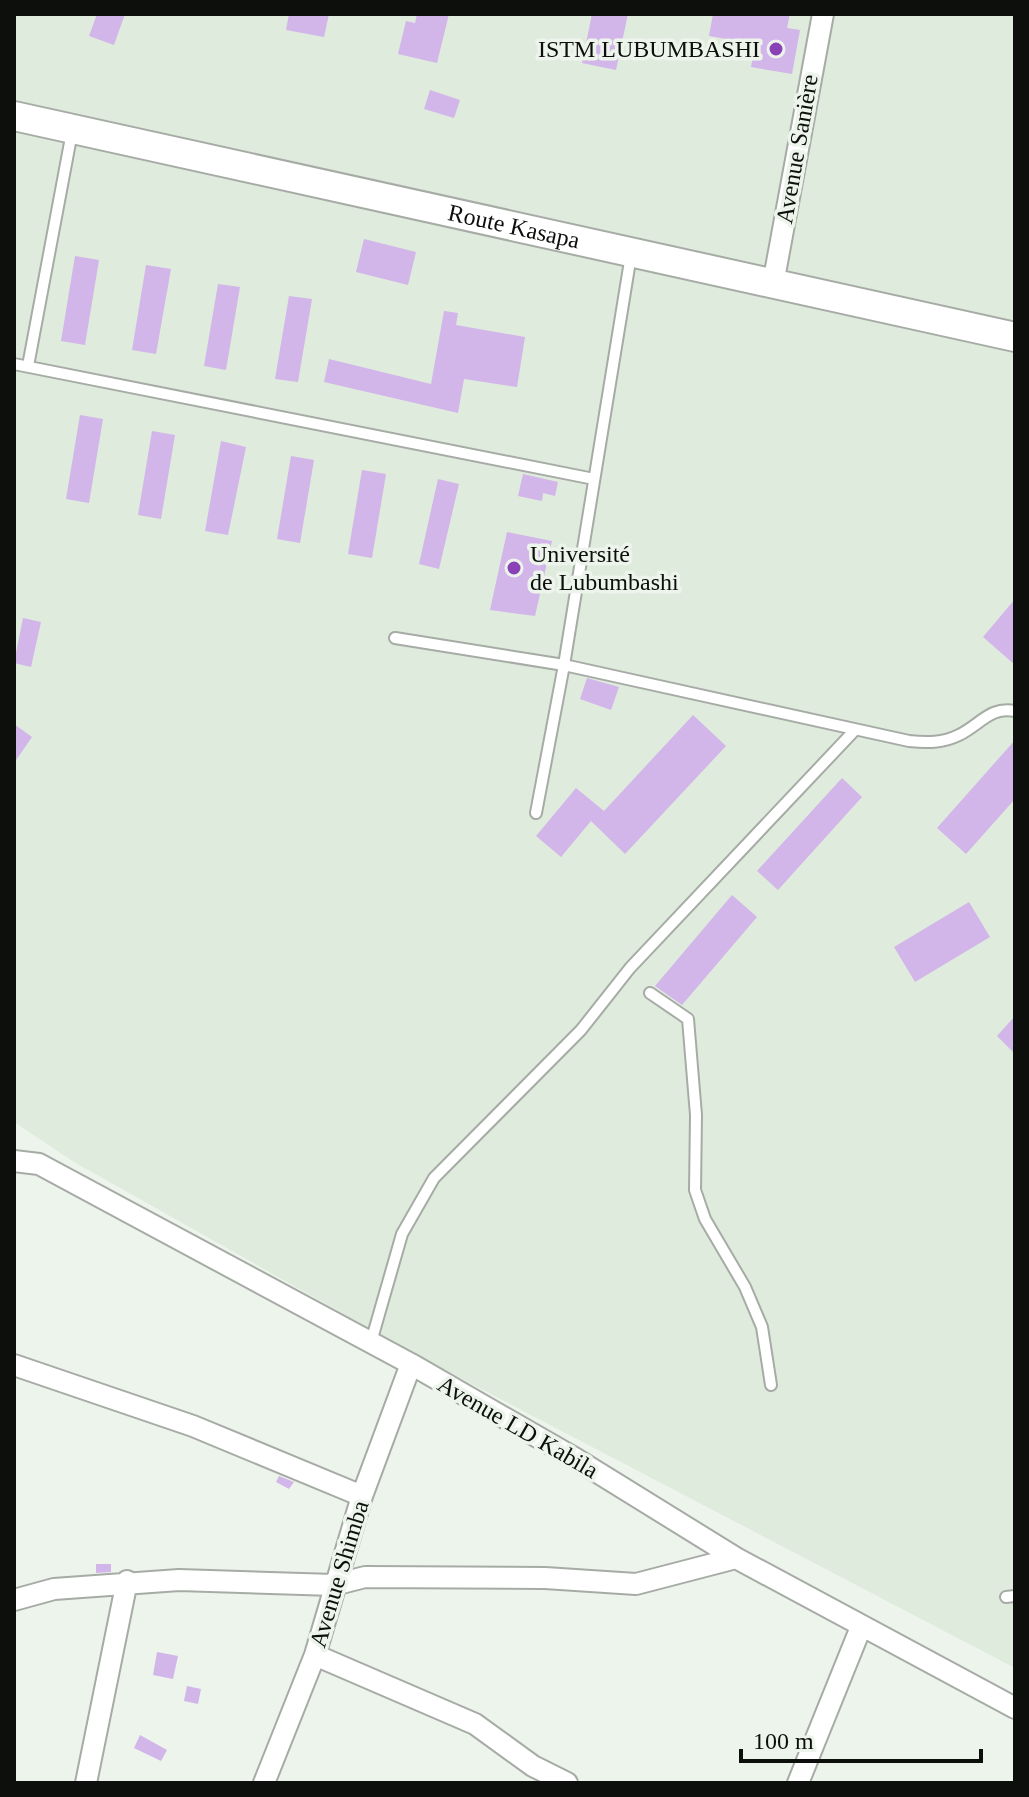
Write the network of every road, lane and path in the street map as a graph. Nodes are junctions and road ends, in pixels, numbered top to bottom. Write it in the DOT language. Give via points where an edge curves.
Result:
graph roads {
  1 [pos="823,14"];
  2 [pos="14,116"];
  3 [pos="72,130"];
  4 [pos="632,253"];
  5 [pos="773,284"];
  6 [pos="1015,337"];
  7 [pos="14,364"];
  8 [pos="28,366"];
  9 [pos="594,479"];
  10 [pos="395,638"];
  11 [pos="564,665"];
  12 [pos="1015,711"];
  13 [pos="854,731"];
  14 [pos="536,813"];
  15 [pos="650,993"];
  16 [pos="14,1161"];
  17 [pos="371,1342"];
  18 [pos="411,1364"];
  19 [pos="14,1365"];
  20 [pos="771,1385"];
  21 [pos="362,1496"];
  22 [pos="736,1558"];
  23 [pos="127,1581"];
  24 [pos="334,1585"];
  25 [pos="14,1600"];
  26 [pos="861,1627"];
  27 [pos="315,1655"];
  28 [pos="1015,1708"];
  29 [pos="86,1783"];
  30 [pos="264,1783"];
  31 [pos="567,1783"];
  32 [pos="798,1783"];
  1 -- 5 [label="street, Avenue Sanière"];
  2 -- 3 [label="main road, Route Kasapa"];
  3 -- 4 [label="main road, Route Kasapa"];
  3 -- 8 [label="lane"];
  4 -- 5 [label="main road, Route Kasapa"];
  4 -- 9 [label="lane"];
  5 -- 6 [label="main road, Route Kasapa"];
  7 -- 8 [label="lane"];
  8 -- 9 [label="lane"];
  9 -- 11 [label="lane"];
  10 -- 11 [label="lane"];
  11 -- 13 [label="lane"];
  11 -- 14 [label="lane"];
  12 -- 13 [label="lane" via="991,712 942,742"];
  13 -- 17 [label="lane" via="630,968 581,1030 434,1178 402,1234"];
  15 -- 20 [label="lane" via="688,1019 696,1115 695,1190 762,1327"];
  16 -- 17 [label="street, Avenue LD Kabila" via="39,1164"];
  17 -- 18 [label="street, Avenue LD Kabila"];
  18 -- 21 [label="street, Avenue Shimba"];
  18 -- 22 [label="street, Avenue LD Kabila"];
  19 -- 21 [label="street" via="193,1426"];
  21 -- 24 [label="street, Avenue Shimba"];
  22 -- 24 [label="street" via="636,1584 365,1577"];
  22 -- 26 [label="street, Avenue LD Kabila"];
  23 -- 24 [label="street"];
  23 -- 25 [label="street" via="54,1589"];
  23 -- 29 [label="street"];
  24 -- 27 [label="street, Avenue Shimba"];
  26 -- 28 [label="street, Avenue LD Kabila"];
  26 -- 32 [label="street"];
  27 -- 30 [label="street, Avenue Shimba"];
  27 -- 31 [label="street" via="475,1724 533,1766"];
}
